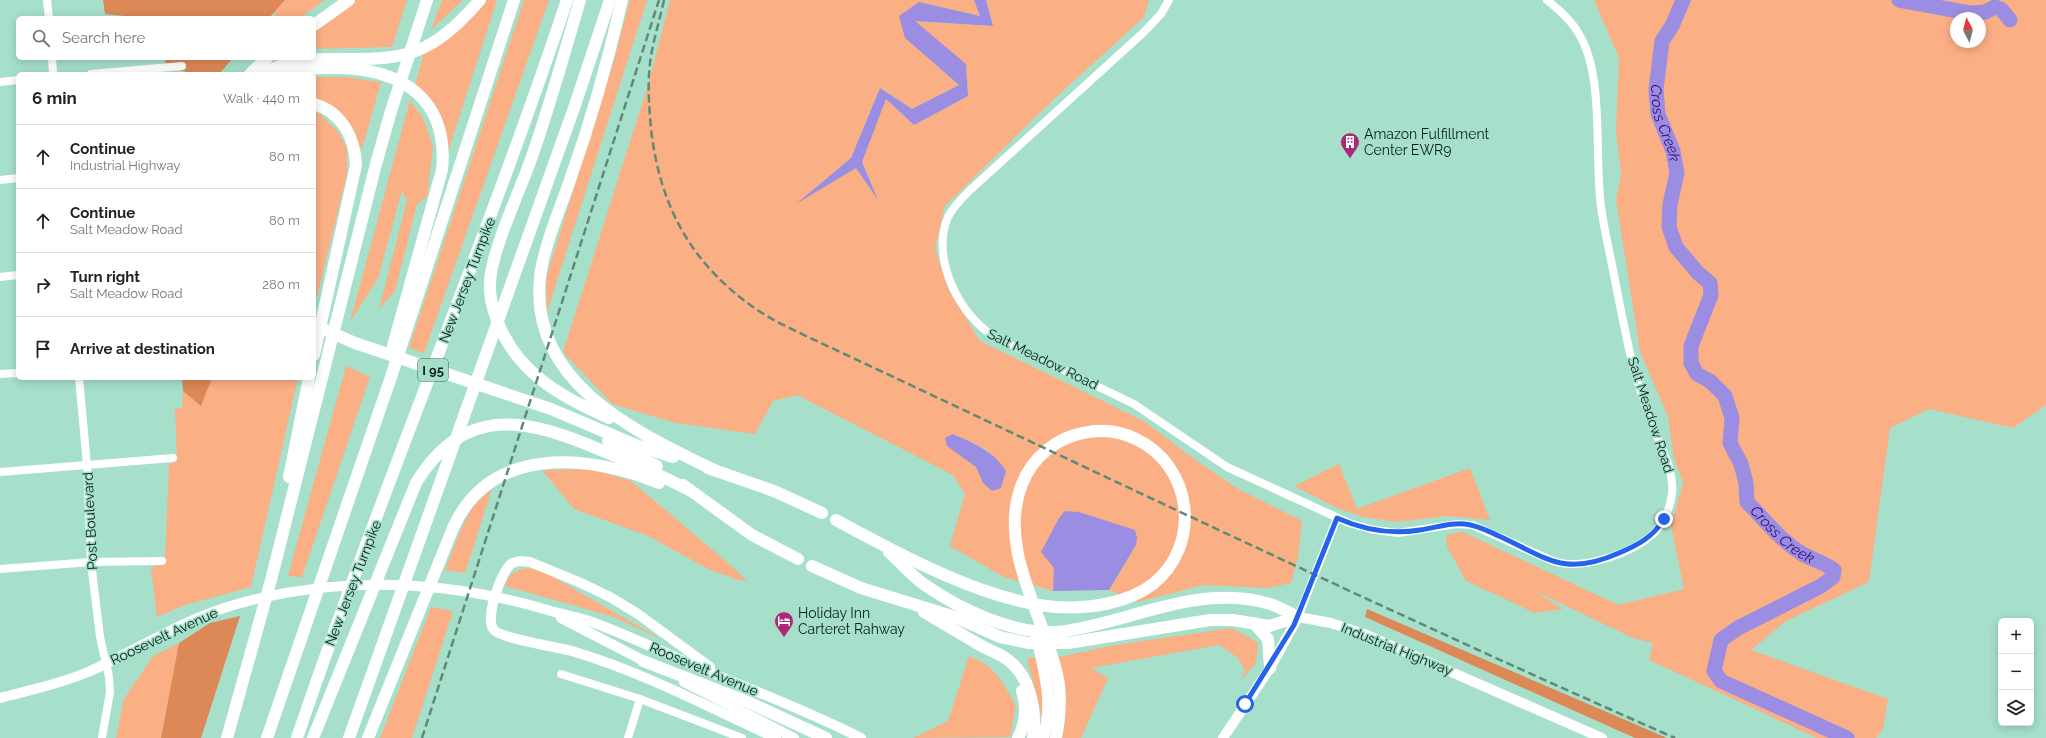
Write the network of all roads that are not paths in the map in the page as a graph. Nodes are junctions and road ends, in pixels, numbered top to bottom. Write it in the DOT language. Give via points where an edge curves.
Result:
graph roads {
  1 [pos="47,0"];
  2 [pos="349,0"];
  3 [pos="426,0"];
  4 [pos="480,0"];
  5 [pos="514,0"];
  6 [pos="567,0"];
  7 [pos="580,0"];
  8 [pos="610,0"];
  9 [pos="622,0"];
  10 [pos="1169,0"];
  11 [pos="1546,0"];
  12 [pos="48,16"];
  13 [pos="316,24"];
  14 [pos="52,60"];
  15 [pos="265,60"];
  16 [pos="182,66"];
  17 [pos="53,72"];
  18 [pos="114,72"];
  19 [pos="252,72"];
  20 [pos="265,72"];
  21 [pos="293,72"];
  22 [pos="16,80"];
  23 [pos="0,82"];
  24 [pos="316,105"];
  25 [pos="16,178"];
  26 [pos="0,180"];
  27 [pos="16,276"];
  28 [pos="0,277"];
  29 [pos="316,326"];
  30 [pos="316,334"];
  31 [pos="316,346"];
  32 [pos="16,373"];
  33 [pos="0,374"];
  34 [pos="79,380"];
  35 [pos="309,380"];
  36 [pos="592,405"];
  37 [pos="581,430"];
  38 [pos="173,458"];
  39 [pos="87,465"];
  40 [pos="714,470"];
  41 [pos="0,472"];
  42 [pos="358,473"];
  43 [pos="689,490"];
  44 [pos="822,513"];
  45 [pos="1337,518"];
  46 [pos="836,520"];
  47 [pos="881,544"];
  48 [pos="798,559"];
  49 [pos="91,562"];
  50 [pos="162,562"];
  51 [pos="812,566"];
  52 [pos="0,569"];
  53 [pos="1022,570"];
  54 [pos="271,580"];
  55 [pos="904,601"];
  56 [pos="544,609"];
  57 [pos="1298,617"];
  58 [pos="1254,623"];
  59 [pos="983,647"];
  60 [pos="643,661"];
  61 [pos="106,663"];
  62 [pos="1270,668"];
  63 [pos="561,674"];
  64 [pos="727,679"];
  65 [pos="0,698"];
  66 [pos="640,699"];
  67 [pos="102,738"];
  68 [pos="228,738"];
  69 [pos="266,738"];
  70 [pos="296,738"];
  71 [pos="313,738"];
  72 [pos="349,738"];
  73 [pos="368,738"];
  74 [pos="628,738"];
  75 [pos="742,738"];
  76 [pos="776,738"];
  77 [pos="794,738"];
  78 [pos="826,738"];
  79 [pos="862,738"];
  80 [pos="1018,738"];
  81 [pos="1033,738"];
  82 [pos="1043,738"];
  83 [pos="1056,738"];
  84 [pos="1223,738"];
  85 [pos="1602,738"];
  1 -- 12 [label="street"];
  2 -- 13 [label="highway"];
  3 -- 54 [label="highway" via="391,111"];
  4 -- 20 [label="highway" via="456,26 424,48 386,58 302,61"];
  5 -- 42 [label="highway, New Jersey Turnpike / I 95"];
  6 -- 70 [label="highway, New Jersey Turnpike / I 95" via="509,167"];
  7 -- 36 [label="highway" via="536,146 497,249 491,274 491,300 500,329 528,370 556,392"];
  8 -- 72 [label="highway"];
  9 -- 36 [label="highway" via="593,111 540,276 539,305 542,321 554,352"];
  10 -- 45 [label="street, Salt Meadow Road" via="1161,14 1144,32 952,209 943,235 942,249 946,268 967,313 990,334 1134,404 1227,467"];
  11 -- 45 [label="street, Salt Meadow Road" via="1573,25 1582,39 1590,61 1594,82 1602,212 1634,370 1671,475 1672,494 1667,512 1657,530 1641,543 1596,562 1571,566 1553,561 1472,525 1450,524 1398,533 1361,528"];
  14 -- 17 [label="street"];
  15 -- 19 [label="highway"];
  16 -- 18 [label="street"];
  21 -- 42 [label="highway" via="347,68 399,81 413,90 434,113 441,134 444,154 438,187"];
  22 -- 23 [label="street"];
  24 -- 31 [label="highway" via="329,111 347,130 353,142 356,165"];
  25 -- 26 [label="street"];
  27 -- 28 [label="street"];
  29 -- 37 [label="highway" via="332,335"];
  30 -- 37 [label="highway" via="352,350"];
  32 -- 33 [label="street"];
  34 -- 39 [label="street, Post Boulevard"];
  35 -- 54 [label="highway"];
  36 -- 40 [label="highway"];
  37 -- 40 [label="highway"];
  37 -- 43 [label="highway" via="661,468"];
  37 -- 71 [label="highway" via="558,433 518,425 498,425 472,431 457,438 433,458 416,482"];
  38 -- 39 [label="street"];
  39 -- 41 [label="street"];
  39 -- 49 [label="street, Post Boulevard"];
  40 -- 44 [label="highway" via="774,491"];
  42 -- 69 [label="highway, New Jersey Turnpike / I 95"];
  43 -- 48 [label="highway" via="752,535"];
  43 -- 73 [label="highway" via="666,486 610,466 574,461 541,464 507,473 479,490 468,502 453,528"];
  45 -- 57 [label="street"];
  46 -- 47 [label="highway"];
  47 -- 53 [label="highway" via="981,588 1027,602 1070,607 1098,605 1122,599 1143,590 1165,572 1179,549 1185,504 1180,487 1166,462 1144,443 1123,434 1092,431 1072,436 1046,451 1032,466 1023,482 1016,509 1016,539"];
  47 -- 57 [label="highway" via="924,584 934,590 989,619 1029,630 1055,632 1083,628 1207,598 1270,604"];
  49 -- 50 [label="street"];
  49 -- 52 [label="street"];
  49 -- 61 [label="street, Post Boulevard" via="100,637"];
  51 -- 55 [label="highway" via="861,588"];
  53 -- 82 [label="highway" via="1047,688 1048,711"];
  53 -- 83 [label="highway" via="1057,674 1060,706"];
  54 -- 68 [label="highway"];
  55 -- 58 [label="highway" via="955,617 1000,636 1042,644 1081,642 1196,622 1228,620"];
  55 -- 59 [label="highway"];
  56 -- 60 [label="main road, Roosevelt Avenue"];
  56 -- 61 [label="main road, Roosevelt Avenue" via="504,598 433,587 364,584 329,586 294,591 207,613"];
  56 -- 64 [label="main road, Roosevelt Avenue" via="590,622"];
  57 -- 58 [label="highway" via="1269,626"];
  57 -- 62 [label="main road"];
  57 -- 85 [label="main road, Industrial Highway" via="1331,623 1367,635"];
  58 -- 62 [label="highway" via="1268,639"];
  59 -- 80 [label="highway" via="1007,668 1022,692 1025,718"];
  59 -- 81 [label="highway" via="1003,656 1023,678 1033,703"];
  60 -- 77 [label="main road, Roosevelt Avenue"];
  60 -- 78 [label="highway" via="752,704"];
  61 -- 65 [label="main road, Roosevelt Avenue" via="72,678"];
  61 -- 67 [label="street, Post Boulevard" via="110,692"];
  62 -- 84 [label="main road"];
  63 -- 66 [label="street"];
  64 -- 76 [label="main road" via="638,614 581,583 525,561 512,563 503,574 490,616 490,625 495,631 510,637 566,649 618,666"];
  64 -- 79 [label="main road, Roosevelt Avenue"];
  66 -- 74 [label="street"];
  66 -- 75 [label="street"];
}
